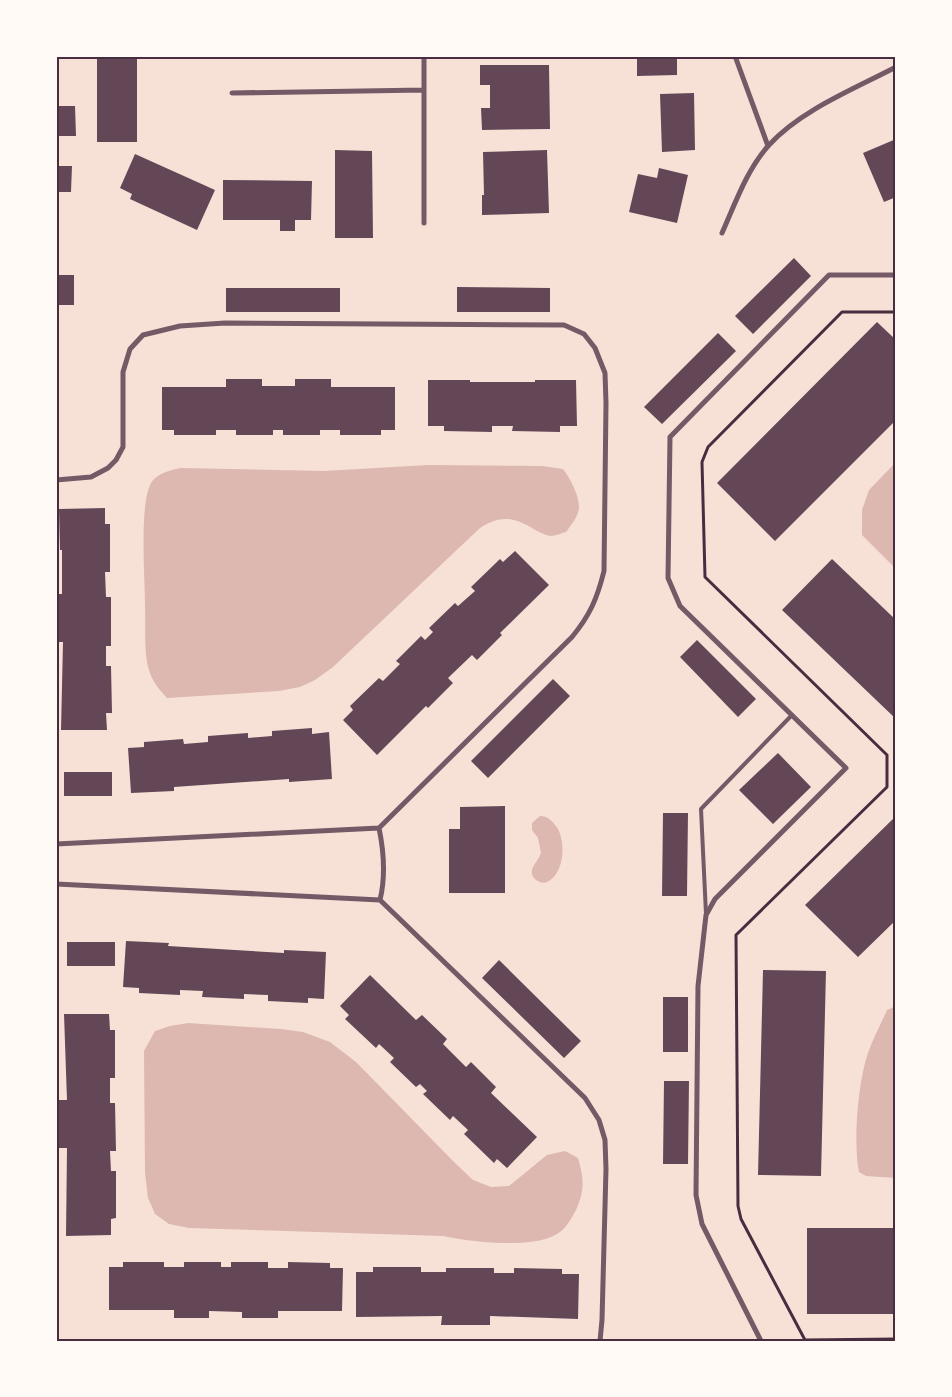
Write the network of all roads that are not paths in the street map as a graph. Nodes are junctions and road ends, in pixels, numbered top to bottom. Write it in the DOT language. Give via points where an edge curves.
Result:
graph roads {
  1 [pos="424,56"];
  2 [pos="735,56"];
  3 [pos="896,67"];
  4 [pos="424,90"];
  5 [pos="232,93"];
  6 [pos="768,146"];
  7 [pos="424,223"];
  8 [pos="722,233"];
  9 [pos="896,275"];
  10 [pos="56,480"];
  11 [pos="792,715"];
  12 [pos="379,828"];
  13 [pos="56,844"];
  14 [pos="56,884"];
  15 [pos="380,900"];
  16 [pos="706,915"];
  17 [pos="600,1341"];
  18 [pos="762,1341"];
  1 -- 4 [label="street"];
  2 -- 6 [label="street"];
  3 -- 6 [label="street" via="788,126"];
  4 -- 5 [label="street"];
  4 -- 7 [label="street"];
  6 -- 8 [label="street" via="743,186"];
  9 -- 11 [label="street" via="829,275 670,437 668,578 680,606"];
  10 -- 12 [label="street" via="91,477 116,460 123,447 123,372 130,349 143,335 180,326 225,323 564,325 584,334 595,348 605,373 604,571 597,598 586,620 572,637"];
  11 -- 16 [label="lane" via="702,809"];
  11 -- 16 [label="street" via="846,768 715,899"];
  12 -- 13 [label="street"];
  12 -- 15 [label="street" via="384,866"];
  14 -- 15 [label="street"];
  15 -- 17 [label="street" via="585,1098 600,1120 605,1140 606,1169"];
  16 -- 18 [label="street" via="698,986 696,1195 702,1224"];
}
